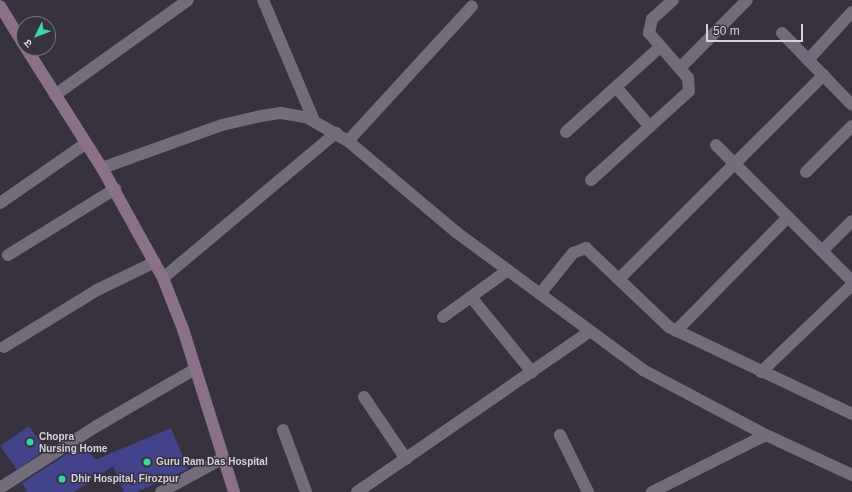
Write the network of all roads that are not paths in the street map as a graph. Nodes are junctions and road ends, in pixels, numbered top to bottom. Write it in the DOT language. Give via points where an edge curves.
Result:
graph roads {
  1 [pos="188,0"];
  2 [pos="263,0"];
  3 [pos="673,0"];
  4 [pos="747,0"];
  5 [pos="0,6"];
  6 [pos="472,6"];
  7 [pos="852,12"];
  8 [pos="16,32"];
  9 [pos="782,33"];
  10 [pos="660,47"];
  11 [pos="31,56"];
  12 [pos="808,60"];
  13 [pos="680,68"];
  14 [pos="824,75"];
  15 [pos="616,87"];
  16 [pos="55,95"];
  17 [pos="852,105"];
  18 [pos="314,121"];
  19 [pos="852,126"];
  20 [pos="650,127"];
  21 [pos="566,132"];
  22 [pos="336,133"];
  23 [pos="348,141"];
  24 [pos="86,144"];
  25 [pos="716,145"];
  26 [pos="734,162"];
  27 [pos="102,168"];
  28 [pos="806,172"];
  29 [pos="591,180"];
  30 [pos="115,189"];
  31 [pos="0,203"];
  32 [pos="788,217"];
  33 [pos="852,221"];
  34 [pos="822,251"];
  35 [pos="8,255"];
  36 [pos="155,262"];
  37 [pos="508,270"];
  38 [pos="163,278"];
  39 [pos="620,279"];
  40 [pos="852,281"];
  41 [pos="852,285"];
  42 [pos="540,294"];
  43 [pos="471,297"];
  44 [pos="443,317"];
  45 [pos="590,331"];
  46 [pos="676,331"];
  47 [pos="4,347"];
  48 [pos="195,369"];
  49 [pos="532,372"];
  50 [pos="761,372"];
  51 [pos="364,397"];
  52 [pos="852,414"];
  53 [pos="283,430"];
  54 [pos="560,435"];
  55 [pos="766,435"];
  56 [pos="223,458"];
  57 [pos="406,459"];
  58 [pos="852,475"];
  59 [pos="2,489"];
  60 [pos="161,492"];
  61 [pos="234,492"];
  62 [pos="306,492"];
  63 [pos="357,492"];
  64 [pos="588,492"];
  65 [pos="652,492"];
  1 -- 16 [label="street"];
  2 -- 18 [label="street"];
  3 -- 10 [label="street" via="649,26 651,37"];
  4 -- 13 [label="street"];
  5 -- 8 [label="street"];
  6 -- 23 [label="street"];
  7 -- 12 [label="street"];
  9 -- 12 [label="street"];
  10 -- 13 [label="street"];
  10 -- 15 [label="street"];
  11 -- 16 [label="street"];
  12 -- 14 [label="street"];
  13 -- 20 [label="street" via="690,82 689,91"];
  14 -- 17 [label="street"];
  14 -- 26 [label="street"];
  15 -- 20 [label="street"];
  15 -- 21 [label="street"];
  16 -- 24 [label="street"];
  18 -- 22 [label="street"];
  18 -- 27 [label="street" via="294,113 261,116 222,125"];
  19 -- 28 [label="street"];
  20 -- 29 [label="street"];
  22 -- 23 [label="street"];
  22 -- 38 [label="street"];
  23 -- 37 [label="street" via="456,232"];
  24 -- 27 [label="street"];
  24 -- 31 [label="street"];
  25 -- 26 [label="street"];
  26 -- 32 [label="street"];
  26 -- 39 [label="street"];
  27 -- 30 [label="street"];
  30 -- 35 [label="street"];
  30 -- 36 [label="street"];
  32 -- 34 [label="street"];
  32 -- 46 [label="street"];
  33 -- 34 [label="street"];
  34 -- 40 [label="street"];
  36 -- 38 [label="street"];
  36 -- 47 [label="street" via="84,296"];
  37 -- 42 [label="street"];
  37 -- 43 [label="street"];
  38 -- 48 [label="street"];
  39 -- 42 [label="street" via="593,252 581,248 573,253"];
  39 -- 46 [label="street" via="658,318"];
  41 -- 50 [label="street"];
  42 -- 45 [label="street"];
  43 -- 44 [label="street"];
  43 -- 49 [label="street"];
  45 -- 49 [label="street"];
  45 -- 55 [label="street" via="661,381"];
  46 -- 50 [label="street"];
  48 -- 56 [label="street"];
  48 -- 59 [label="street" via="95,427"];
  49 -- 57 [label="street"];
  50 -- 52 [label="street"];
  51 -- 57 [label="street"];
  53 -- 62 [label="street"];
  54 -- 64 [label="street"];
  55 -- 58 [label="street"];
  55 -- 65 [label="street"];
  56 -- 60 [label="street"];
  56 -- 61 [label="street"];
  57 -- 63 [label="street"];
}
